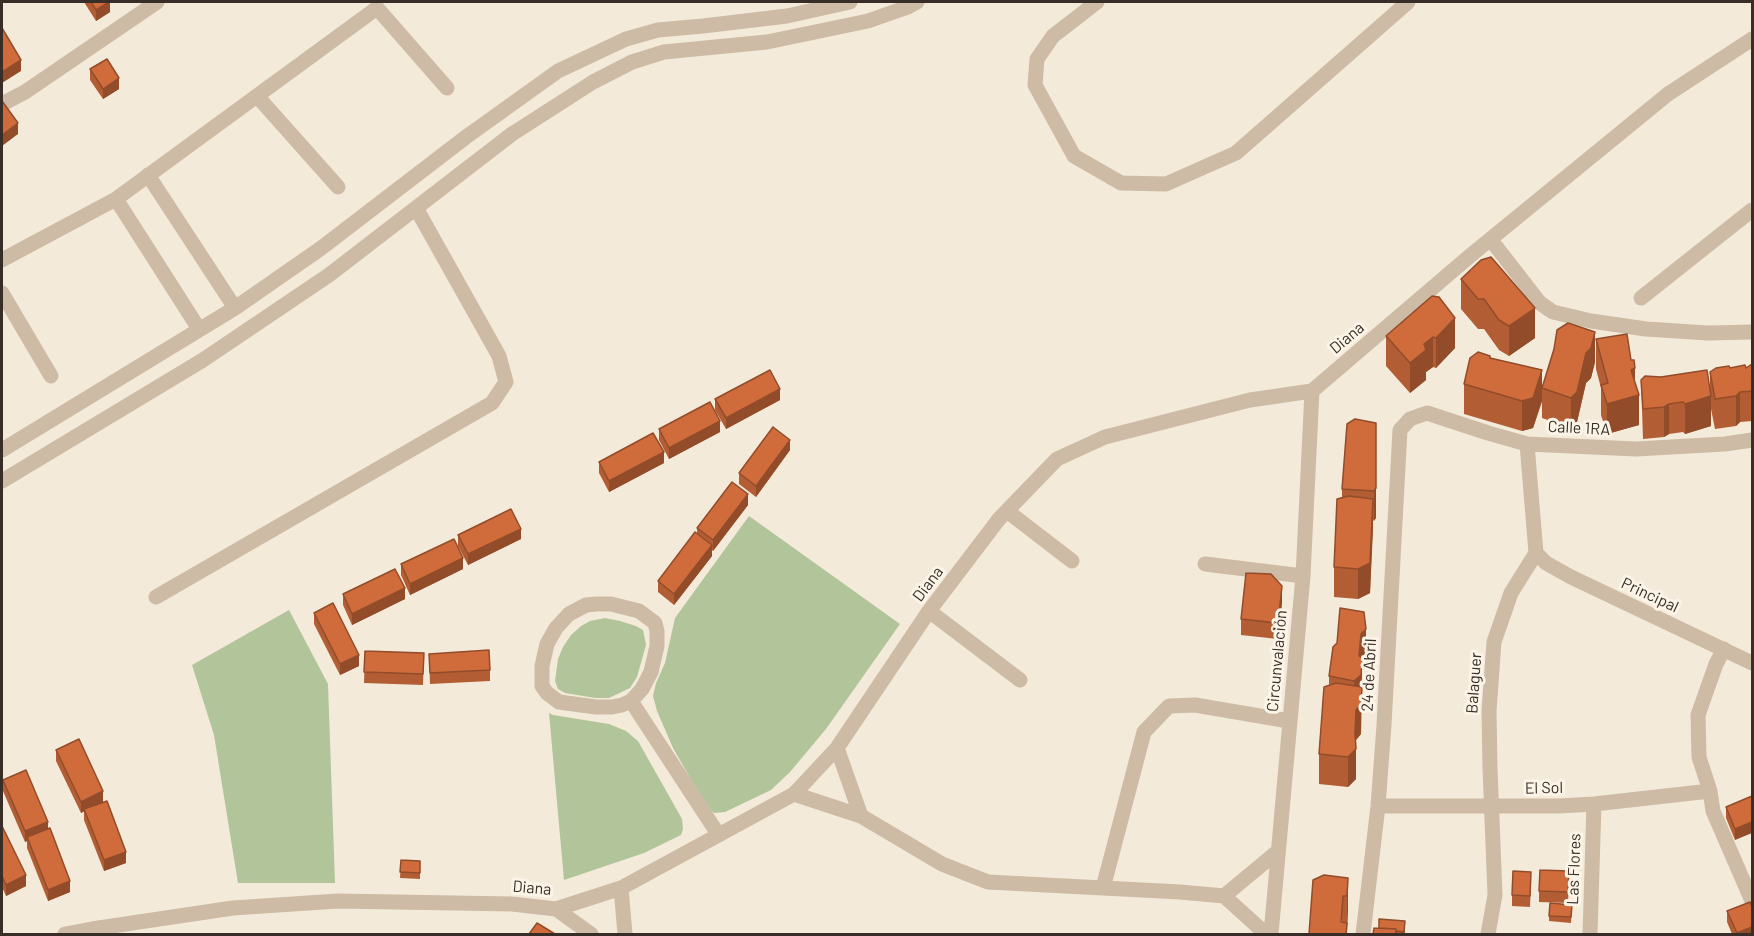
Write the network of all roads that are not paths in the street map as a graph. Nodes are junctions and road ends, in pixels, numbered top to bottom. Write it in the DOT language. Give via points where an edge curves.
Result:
graph roads {
  1 [pos="157,2"];
  2 [pos="850,2"];
  3 [pos="917,2"];
  4 [pos="1097,2"];
  5 [pos="1408,2"];
  6 [pos="1752,39"];
  7 [pos="447,88"];
  8 [pos="256,96"];
  9 [pos="2,105"];
  10 [pos="148,176"];
  11 [pos="338,188"];
  12 [pos="116,199"];
  13 [pos="416,208"];
  14 [pos="1752,210"];
  15 [pos="1491,240"];
  16 [pos="2,260"];
  17 [pos="2,293"];
  18 [pos="1641,298"];
  19 [pos="235,308"];
  20 [pos="199,329"];
  21 [pos="1752,332"];
  22 [pos="51,376"];
  23 [pos="1312,391"];
  24 [pos="1410,419"];
  25 [pos="1752,440"];
  26 [pos="1527,444"];
  27 [pos="2,450"];
  28 [pos="2,481"];
  29 [pos="1007,511"];
  30 [pos="1536,553"];
  31 [pos="1072,561"];
  32 [pos="1205,564"];
  33 [pos="1303,576"];
  34 [pos="156,597"];
  35 [pos="929,611"];
  36 [pos="1724,649"];
  37 [pos="1752,663"];
  38 [pos="1020,680"];
  39 [pos="632,701"];
  40 [pos="1289,720"];
  41 [pos="837,748"];
  42 [pos="1710,791"];
  43 [pos="795,794"];
  44 [pos="1594,804"];
  45 [pos="1378,806"];
  46 [pos="1491,806"];
  47 [pos="861,816"];
  48 [pos="718,834"];
  49 [pos="1277,852"];
  50 [pos="621,888"];
  51 [pos="1102,888"];
  52 [pos="1224,896"];
  53 [pos="1752,901"];
  54 [pos="556,909"];
  55 [pos="65,934"];
  56 [pos="591,934"];
  57 [pos="625,934"];
  58 [pos="1266,934"];
  59 [pos="1271,934"];
  60 [pos="1363,934"];
  61 [pos="1488,934"];
  62 [pos="1590,934"];
  1 -- 9 [label="street"];
  2 -- 19 [label="street" via="787,16 658,30 626,39 558,71"];
  3 -- 13 [label="street" via="868,21 767,42 664,52 632,62 512,134"];
  4 -- 5 [label="street" via="1053,36 1037,59 1035,85 1074,156 1121,183 1166,184 1236,153"];
  6 -- 15 [label="street, Diana" via="1668,94"];
  7 -- 8 [label="street" via="377,8"];
  8 -- 10 [label="street"];
  8 -- 11 [label="street"];
  10 -- 12 [label="street"];
  10 -- 19 [label="street"];
  12 -- 16 [label="street"];
  12 -- 20 [label="street"];
  13 -- 28 [label="street" via="329,275 203,360"];
  13 -- 34 [label="street" via="499,356 506,382 492,403"];
  14 -- 18 [label="street"];
  15 -- 21 [label="street" via="1540,303 1553,312 1646,329"];
  15 -- 23 [label="street, Diana"];
  17 -- 22 [label="street"];
  19 -- 20 [label="street"];
  20 -- 27 [label="street"];
  23 -- 29 [label="street, Diana" via="1250,400 1105,437 1057,459"];
  23 -- 33 [label="street, Circunvalación"];
  24 -- 26 [label="street, Calle 1RA" via="1427,413"];
  24 -- 45 [label="street, 24 de Abril" via="1400,430"];
  25 -- 26 [label="street, Calle 1RA" via="1636,449"];
  26 -- 30 [label="street"];
  29 -- 31 [label="street"];
  29 -- 35 [label="street, Diana"];
  30 -- 36 [label="street, Principal" via="1571,578"];
  30 -- 46 [label="street, Balaguer" via="1511,593 1494,642 1489,711"];
  32 -- 33 [label="street"];
  33 -- 40 [label="street, Circunvalación"];
  35 -- 38 [label="street"];
  35 -- 41 [label="street, Diana"];
  36 -- 37 [label="street, Principal"];
  36 -- 42 [label="street" via="1698,715 1699,757"];
  39 -- 39 [label="street" via="651,672 657,646 655,623 639,611 611,604 586,605 569,614 556,628 545,650 542,686 547,693 559,702 596,707"];
  39 -- 48 [label="street"];
  40 -- 49 [label="street, Circunvalación"];
  40 -- 51 [label="street" via="1195,705 1169,706 1144,732"];
  41 -- 43 [label="street, Diana"];
  41 -- 47 [label="street"];
  42 -- 44 [label="street, El Sol"];
  42 -- 53 [label="street" via="1713,811"];
  43 -- 47 [label="street"];
  43 -- 48 [label="street, Diana"];
  44 -- 46 [label="street, El Sol"];
  44 -- 62 [label="street, Las Flores"];
  45 -- 46 [label="street, El Sol"];
  45 -- 60 [label="street, 24 de Abril"];
  46 -- 61 [label="street, Balaguer" via="1495,895"];
  47 -- 51 [label="street" via="942,864 988,882"];
  48 -- 50 [label="street, Diana"];
  49 -- 52 [label="street"];
  49 -- 59 [label="street, Circunvalación"];
  50 -- 54 [label="street, Diana"];
  50 -- 57 [label="street"];
  51 -- 52 [label="street"];
  52 -- 58 [label="street"];
  54 -- 55 [label="street, Diana" via="512,904 338,901 233,908"];
  54 -- 56 [label="street"];
}
